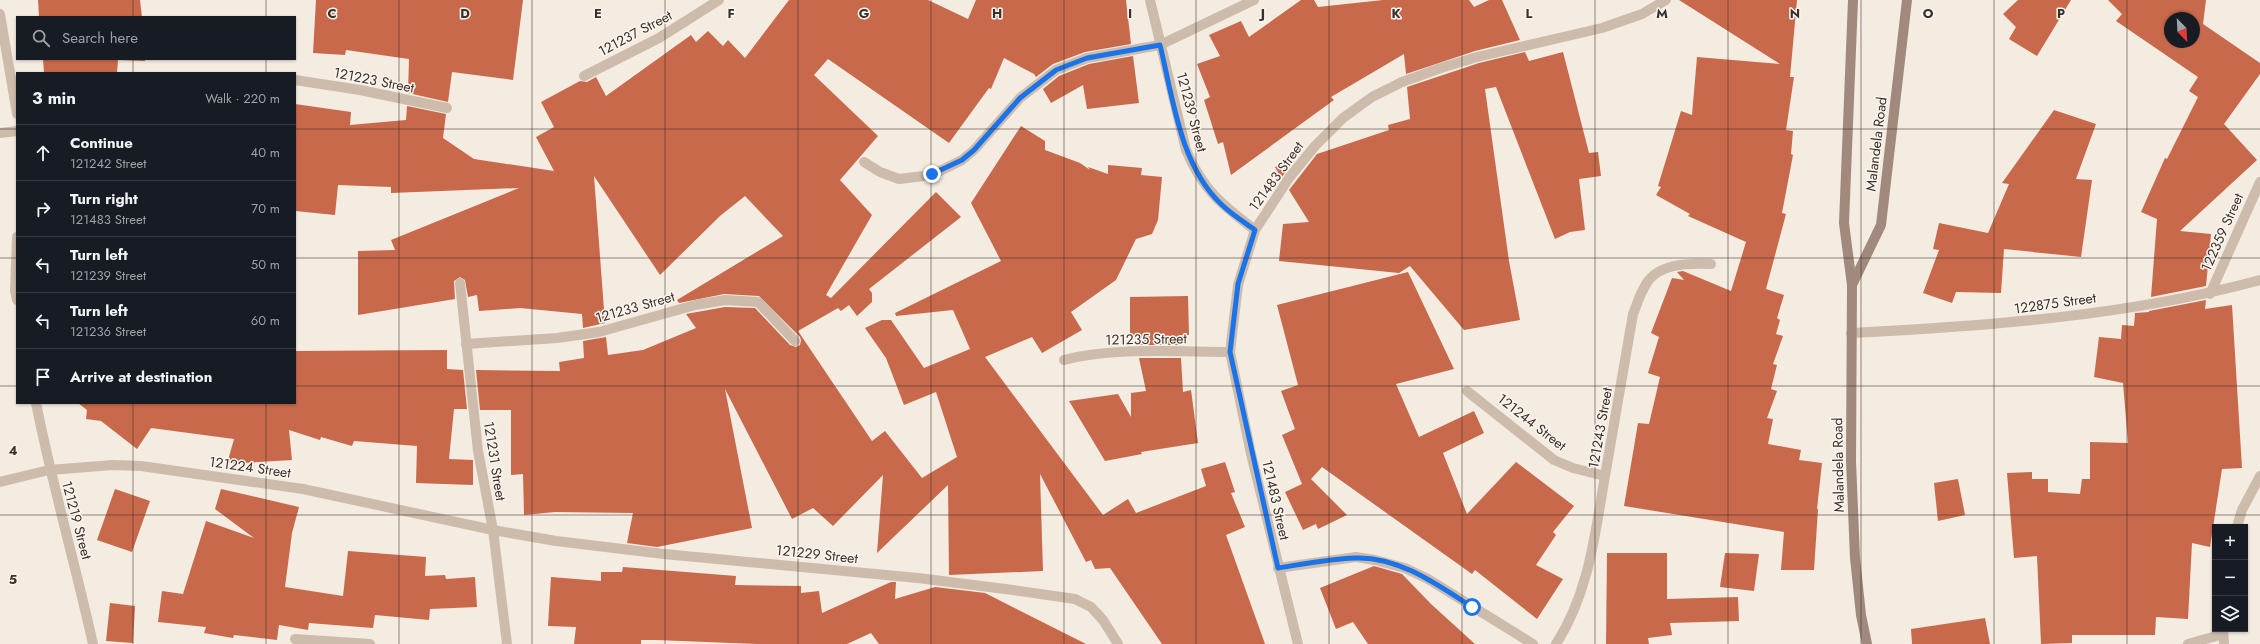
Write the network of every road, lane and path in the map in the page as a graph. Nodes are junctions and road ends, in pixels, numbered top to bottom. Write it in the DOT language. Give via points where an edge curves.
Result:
graph roads {
  1 [pos="719,0"];
  2 [pos="1150,0"];
  3 [pos="1254,0"];
  4 [pos="1666,0"];
  5 [pos="1853,0"];
  6 [pos="1907,0"];
  7 [pos="0,14"];
  8 [pos="1160,45"];
  9 [pos="584,76"];
  10 [pos="296,80"];
  11 [pos="16,108"];
  12 [pos="447,108"];
  13 [pos="16,131"];
  14 [pos="0,133"];
  15 [pos="864,162"];
  16 [pos="2260,182"];
  17 [pos="1255,230"];
  18 [pos="16,264"];
  19 [pos="1710,264"];
  20 [pos="2260,280"];
  21 [pos="460,283"];
  22 [pos="1852,285"];
  23 [pos="2210,294"];
  24 [pos="16,296"];
  25 [pos="1850,333"];
  26 [pos="795,341"];
  27 [pos="466,344"];
  28 [pos="1230,352"];
  29 [pos="1064,360"];
  30 [pos="1467,391"];
  31 [pos="36,404"];
  32 [pos="49,470"];
  33 [pos="1605,476"];
  34 [pos="2260,476"];
  35 [pos="0,482"];
  36 [pos="2238,524"];
  37 [pos="493,530"];
  38 [pos="1278,568"];
  39 [pos="2223,636"];
  40 [pos="295,639"];
  41 [pos="93,644"];
  42 [pos="370,644"];
  43 [pos="507,644"];
  44 [pos="1118,644"];
  45 [pos="1298,644"];
  46 [pos="1533,644"];
  47 [pos="1556,644"];
  48 [pos="1867,644"];
  49 [pos="2188,644"];
  1 -- 9 [label="street, 121237 Street" via="659,38"];
  2 -- 8 [label="street, 121239 Street"];
  3 -- 8 [label="street"];
  4 -- 17 [label="street, 121483 Street" via="1642,14 1602,28 1463,61 1402,82 1372,97 1343,118 1315,146 1289,178"];
  5 -- 22 [label="main road, Malandela Road" via="1844,223"];
  6 -- 22 [label="main road, Malandela Road" via="1880,225"];
  7 -- 11 [label="street"];
  8 -- 15 [label="street" via="1087,58 1056,70 1020,98 974,150 962,160 932,174 899,180"];
  8 -- 17 [label="street, 121239 Street" via="1186,150 1194,168 1221,204"];
  10 -- 12 [label="street, 121223 Street"];
  13 -- 14 [label="street"];
  16 -- 23 [label="street, 122359 Street"];
  17 -- 28 [label="street, 121483 Street" via="1238,284"];
  18 -- 24 [label="street"];
  19 -- 33 [label="street, 121243 Street" via="1684,263 1660,271 1644,286 1633,314"];
  20 -- 23 [label="street, 122875 Street"];
  21 -- 27 [label="street, 121231 Street"];
  22 -- 25 [label="main road, Malandela Road"];
  23 -- 25 [label="street, 122875 Street" via="2010,324"];
  25 -- 48 [label="main road, Malandela Road" via="1854,558"];
  26 -- 27 [label="street, 121233 Street" via="758,302 725,300 695,305 599,332 557,338"];
  27 -- 37 [label="street, 121231 Street" via="478,451"];
  28 -- 29 [label="street, 121235 Street" via="1109,354"];
  28 -- 38 [label="street, 121483 Street"];
  30 -- 33 [label="street, 121244 Street" via="1554,460"];
  31 -- 32 [label="street, 121219 Street"];
  32 -- 35 [label="street, 121224 Street"];
  32 -- 37 [label="street, 121224 Street" via="113,465 200,474 303,489"];
  32 -- 41 [label="street, 121219 Street"];
  33 -- 47 [label="street, 121243 Street" via="1597,533 1586,580 1576,608"];
  34 -- 36 [label="street" via="2242,510"];
  37 -- 43 [label="street, 121231 Street"];
  37 -- 44 [label="street, 121229 Street" via="556,541 664,554 918,578 1075,599 1091,608 1103,620"];
  38 -- 45 [label="street, 121483 Street"];
  38 -- 46 [label="street" via="1356,558 1405,568 1428,579"];
  39 -- 49 [label="street"];
  40 -- 42 [label="street"];
}
